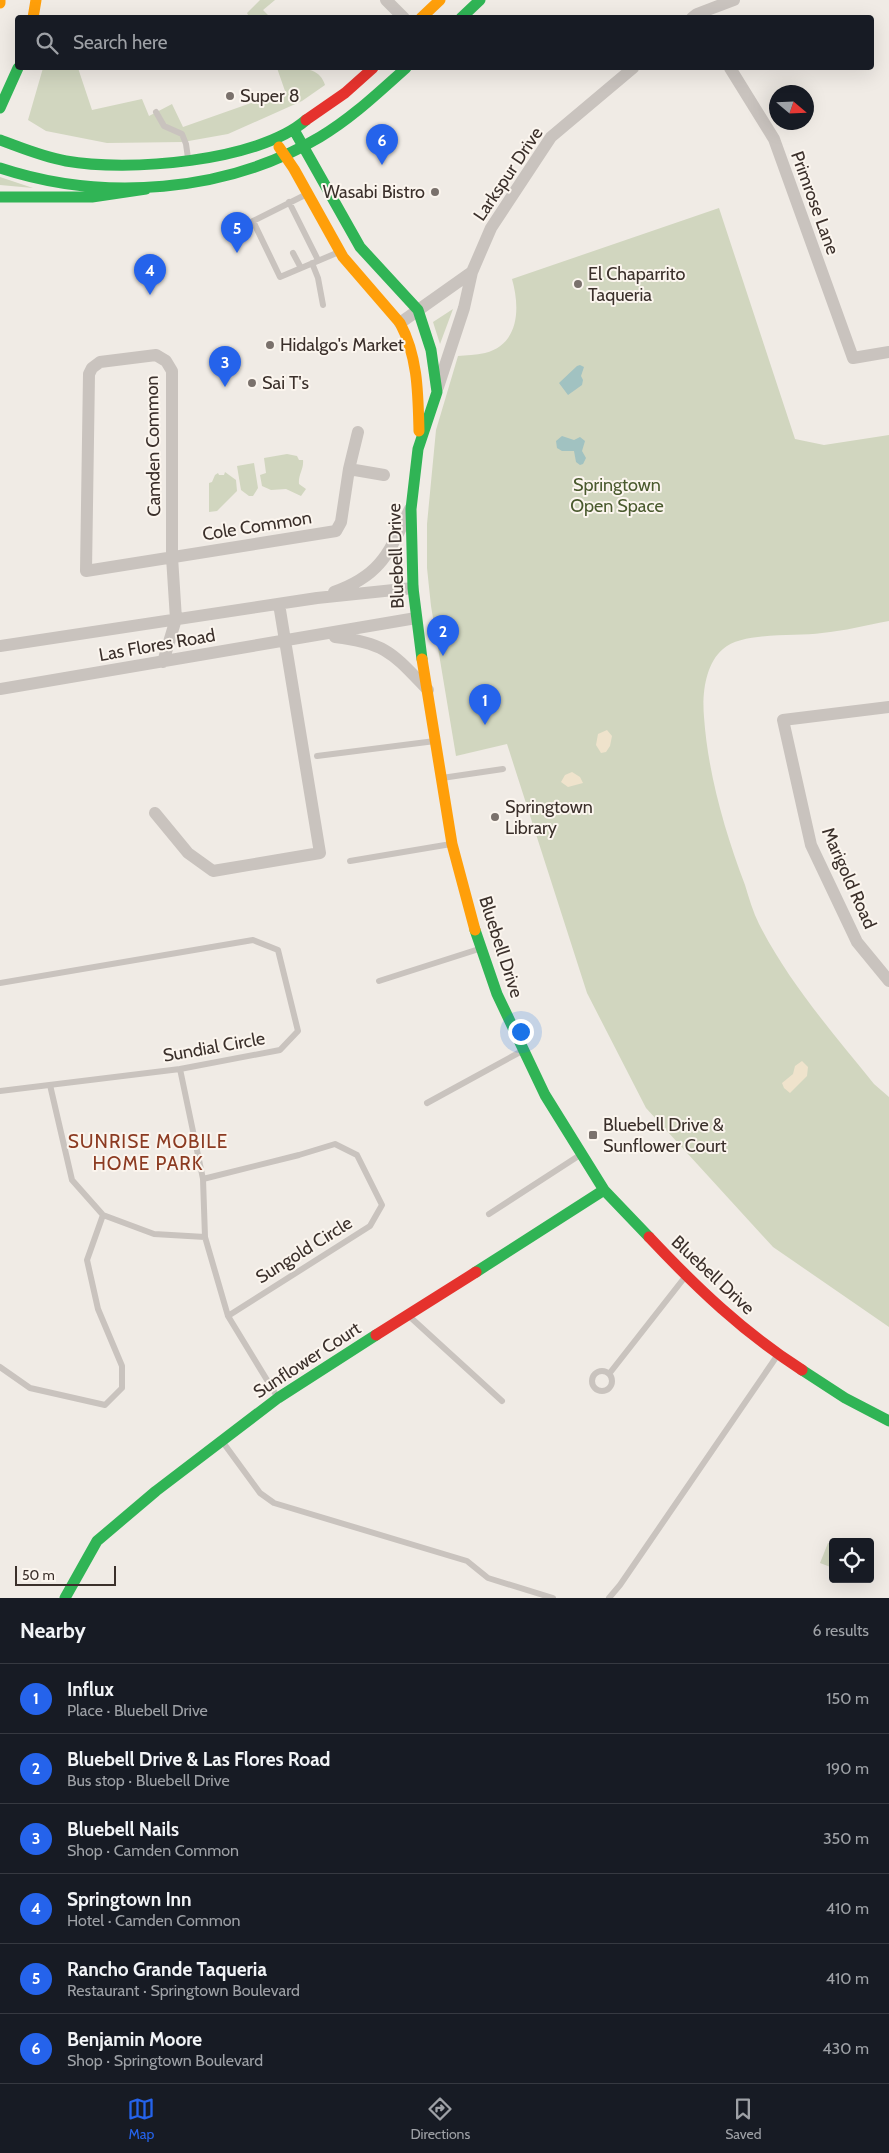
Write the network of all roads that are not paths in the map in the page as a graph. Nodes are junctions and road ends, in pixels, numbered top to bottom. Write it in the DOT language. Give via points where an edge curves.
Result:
graph roads {
  1 [pos="36,0"];
  2 [pos="386,0"];
  3 [pos="440,0"];
  4 [pos="480,0"];
  5 [pos="734,0"];
  6 [pos="34,15"];
  7 [pos="401,15"];
  8 [pos="424,15"];
  9 [pos="464,15"];
  10 [pos="698,15"];
  11 [pos="17,70"];
  12 [pos="371,70"];
  13 [pos="404,70"];
  14 [pos="631,70"];
  15 [pos="731,70"];
  16 [pos="0,108"];
  17 [pos="156,112"];
  18 [pos="294,130"];
  19 [pos="274,138"];
  20 [pos="0,140"];
  21 [pos="302,147"];
  22 [pos="284,156"];
  23 [pos="188,160"];
  24 [pos="0,168"];
  25 [pos="146,188"];
  26 [pos="308,194"];
  27 [pos="0,196"];
  28 [pos="290,202"];
  29 [pos="340,251"];
  30 [pos="293,253"];
  31 [pos="315,262"];
  32 [pos="301,268"];
  33 [pos="472,272"];
  34 [pos="323,306"];
  35 [pos="418,310"];
  36 [pos="400,323"];
  37 [pos="889,352"];
  38 [pos="437,392"];
  39 [pos="358,432"];
  40 [pos="420,444"];
  41 [pos="349,469"];
  42 [pos="384,475"];
  43 [pos="410,509"];
  44 [pos="172,557"];
  45 [pos="86,571"];
  46 [pos="413,588"];
  47 [pos="318,598"];
  48 [pos="279,604"];
  49 [pos="416,618"];
  50 [pos="176,619"];
  51 [pos="320,635"];
  52 [pos="285,641"];
  53 [pos="0,646"];
  54 [pos="163,662"];
  55 [pos="0,689"];
  56 [pos="428,690"];
  57 [pos="889,706"];
  58 [pos="435,741"];
  59 [pos="317,756"];
  60 [pos="503,769"];
  61 [pos="441,778"];
  62 [pos="155,813"];
  63 [pos="452,844"];
  64 [pos="350,861"];
  65 [pos="480,949"];
  66 [pos="378,981"];
  67 [pos="889,982"];
  68 [pos="0,983"];
  69 [pos="522,1051"];
  70 [pos="180,1069"];
  71 [pos="50,1085"];
  72 [pos="0,1091"];
  73 [pos="427,1103"];
  74 [pos="581,1154"];
  75 [pos="203,1180"];
  76 [pos="604,1190"];
  77 [pos="102,1214"];
  78 [pos="489,1214"];
  79 [pos="205,1237"];
  80 [pos="686,1276"];
  81 [pos="228,1316"];
  82 [pos="408,1316"];
  83 [pos="778,1355"];
  84 [pos="0,1367"];
  85 [pos="609,1374"];
  86 [pos="278,1398"];
  87 [pos="502,1401"];
  88 [pos="889,1422"];
  89 [pos="222,1441"];
  90 [pos="65,1598"];
  91 [pos="553,1598"];
  92 [pos="609,1598"];
  1 -- 6 [label="main road"];
  2 -- 7 [label="street"];
  3 -- 8 [label="main road"];
  4 -- 9 [label="main road"];
  5 -- 10 [label="street"];
  11 -- 16 [label="main road"];
  12 -- 18 [label="main road" via="346,94"];
  13 -- 21 [label="main road" via="369,101"];
  14 -- 33 [label="street, Larkspur Drive" via="551,137 491,228"];
  15 -- 37 [label="street, Primrose Lane" via="774,139 853,358"];
  17 -- 23 [label="lane" via="164,126 182,134"];
  18 -- 19 [label="main road"];
  18 -- 21 [label="main road, Bluebell Drive"];
  19 -- 22 [label="main road, Bluebell Drive"];
  19 -- 23 [label="main road" via="224,154"];
  20 -- 23 [label="main road" via="71,162 145,165"];
  21 -- 22 [label="main road"];
  21 -- 35 [label="main road, Bluebell Drive" via="360,247"];
  22 -- 25 [label="main road" via="220,176"];
  22 -- 26 [label="main road, Bluebell Drive"];
  24 -- 25 [label="main road" via="67,184"];
  25 -- 27 [label="main road" via="88,199"];
  26 -- 28 [label="lane"];
  26 -- 29 [label="main road, Bluebell Drive"];
  28 -- 31 [label="lane"];
  28 -- 32 [label="lane" via="273,214 253,221 280,277"];
  29 -- 31 [label="lane"];
  29 -- 36 [label="main road, Bluebell Drive"];
  30 -- 32 [label="lane"];
  31 -- 32 [label="lane"];
  31 -- 34 [label="lane"];
  33 -- 35 [label="street"];
  33 -- 38 [label="street, Larkspur Drive"];
  35 -- 36 [label="street"];
  35 -- 38 [label="main road, Bluebell Drive" via="431,350"];
  36 -- 40 [label="main road, Bluebell Drive" via="408,335 418,382"];
  38 -- 40 [label="main road, Bluebell Drive"];
  39 -- 41 [label="street"];
  40 -- 43 [label="main road, Bluebell Drive"];
  41 -- 42 [label="street"];
  41 -- 44 [label="street, Cole Common" via="341,522 336,531"];
  43 -- 46 [label="main road, Bluebell Drive"];
  43 -- 47 [label="street, Las Flores Road" via="388,555 375,570 343,589"];
  44 -- 45 [label="street, Cole Common"];
  44 -- 45 [label="street, Camden Common" via="172,370 156,355 100,362 89,374"];
  44 -- 50 [label="street, Camden Common"];
  46 -- 47 [label="street, Las Flores Road"];
  46 -- 49 [label="main road, Bluebell Drive"];
  47 -- 48 [label="street, Las Flores Road"];
  48 -- 50 [label="street, Las Flores Road"];
  48 -- 52 [label="street"];
  49 -- 51 [label="street, Las Flores Road"];
  49 -- 56 [label="main road, Bluebell Drive"];
  50 -- 53 [label="street, Las Flores Road"];
  50 -- 54 [label="street, Camden Common"];
  51 -- 52 [label="street, Las Flores Road"];
  51 -- 56 [label="street, Las Flores Road" via="368,642 382,648"];
  52 -- 54 [label="street, Las Flores Road"];
  52 -- 62 [label="street" via="320,853 213,871 188,853"];
  54 -- 55 [label="street, Las Flores Road"];
  56 -- 58 [label="main road, Bluebell Drive"];
  57 -- 67 [label="street, Marigold Road" via="783,720 812,845 857,942"];
  58 -- 59 [label="lane"];
  58 -- 61 [label="main road, Bluebell Drive"];
  60 -- 61 [label="lane"];
  61 -- 63 [label="main road, Bluebell Drive"];
  63 -- 64 [label="lane"];
  63 -- 65 [label="main road, Bluebell Drive"];
  65 -- 66 [label="lane"];
  65 -- 69 [label="main road, Bluebell Drive"];
  68 -- 70 [label="lane, Sundial Circle" via="253,940 278,950 298,1030 280,1050"];
  69 -- 73 [label="lane"];
  69 -- 74 [label="main road, Bluebell Drive"];
  70 -- 71 [label="lane, Sundial Circle"];
  70 -- 75 [label="lane"];
  71 -- 72 [label="lane, Sundial Circle"];
  71 -- 77 [label="lane" via="72,1180"];
  74 -- 76 [label="main road, Bluebell Drive"];
  74 -- 78 [label="lane"];
  75 -- 79 [label="lane"];
  75 -- 81 [label="lane, Sungold Circle" via="335,1144 357,1155 382,1205 370,1226"];
  76 -- 80 [label="main road, Bluebell Drive"];
  76 -- 82 [label="main road, Sunflower Court"];
  77 -- 79 [label="lane" via="154,1234"];
  77 -- 84 [label="lane" via="87,1260 98,1308 122,1366 122,1388 105,1405 30,1388"];
  79 -- 81 [label="lane"];
  80 -- 83 [label="main road, Bluebell Drive" via="721,1310"];
  80 -- 85 [label="lane"];
  81 -- 86 [label="lane"];
  82 -- 86 [label="main road, Sunflower Court"];
  82 -- 87 [label="lane"];
  83 -- 88 [label="main road, Bluebell Drive"];
  83 -- 92 [label="lane"];
  86 -- 89 [label="main road, Sunflower Court"];
  89 -- 90 [label="main road, Sunflower Court" via="97,1541"];
  89 -- 91 [label="lane" via="260,1493 274,1503 467,1561 488,1578"];
}
